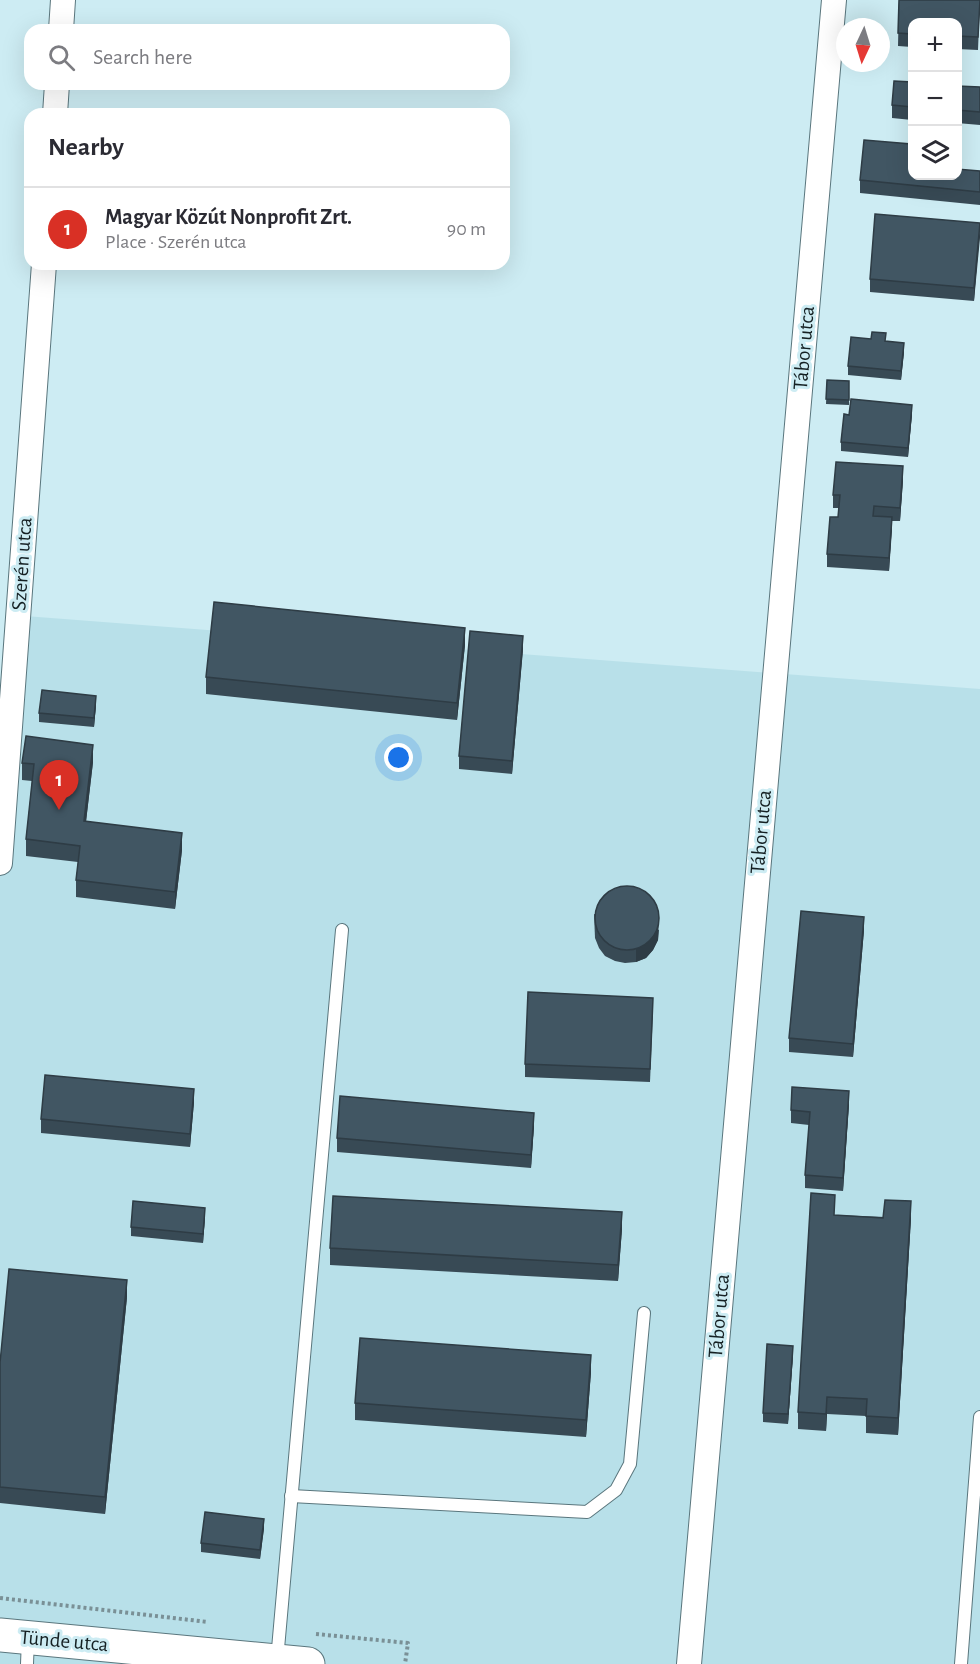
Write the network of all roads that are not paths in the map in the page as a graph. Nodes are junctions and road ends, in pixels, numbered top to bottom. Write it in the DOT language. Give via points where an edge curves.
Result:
graph roads {
  1 [pos="63,0"];
  2 [pos="834,0"];
  3 [pos="61,24"];
  4 [pos="57,90"];
  5 [pos="55,108"];
  6 [pos="44,270"];
  7 [pos="0,863"];
  8 [pos="342,930"];
  9 [pos="644,1313"];
  10 [pos="980,1419"];
  11 [pos="291,1496"];
  12 [pos="18,1645"];
  13 [pos="288,1652"];
  14 [pos="689,1664"];
  15 [pos="961,1664"];
  1 -- 3 [label="street"];
  2 -- 14 [label="street, Tábor utca"];
  4 -- 5 [label="street"];
  6 -- 7 [label="street, Szerén utca"];
  8 -- 11 [label="lane"];
  9 -- 11 [label="lane" via="630,1464 616,1490 587,1512"];
  10 -- 15 [label="lane"];
  11 -- 13 [label="lane"];
  12 -- 13 [label="street, Tünde utca"];
}
